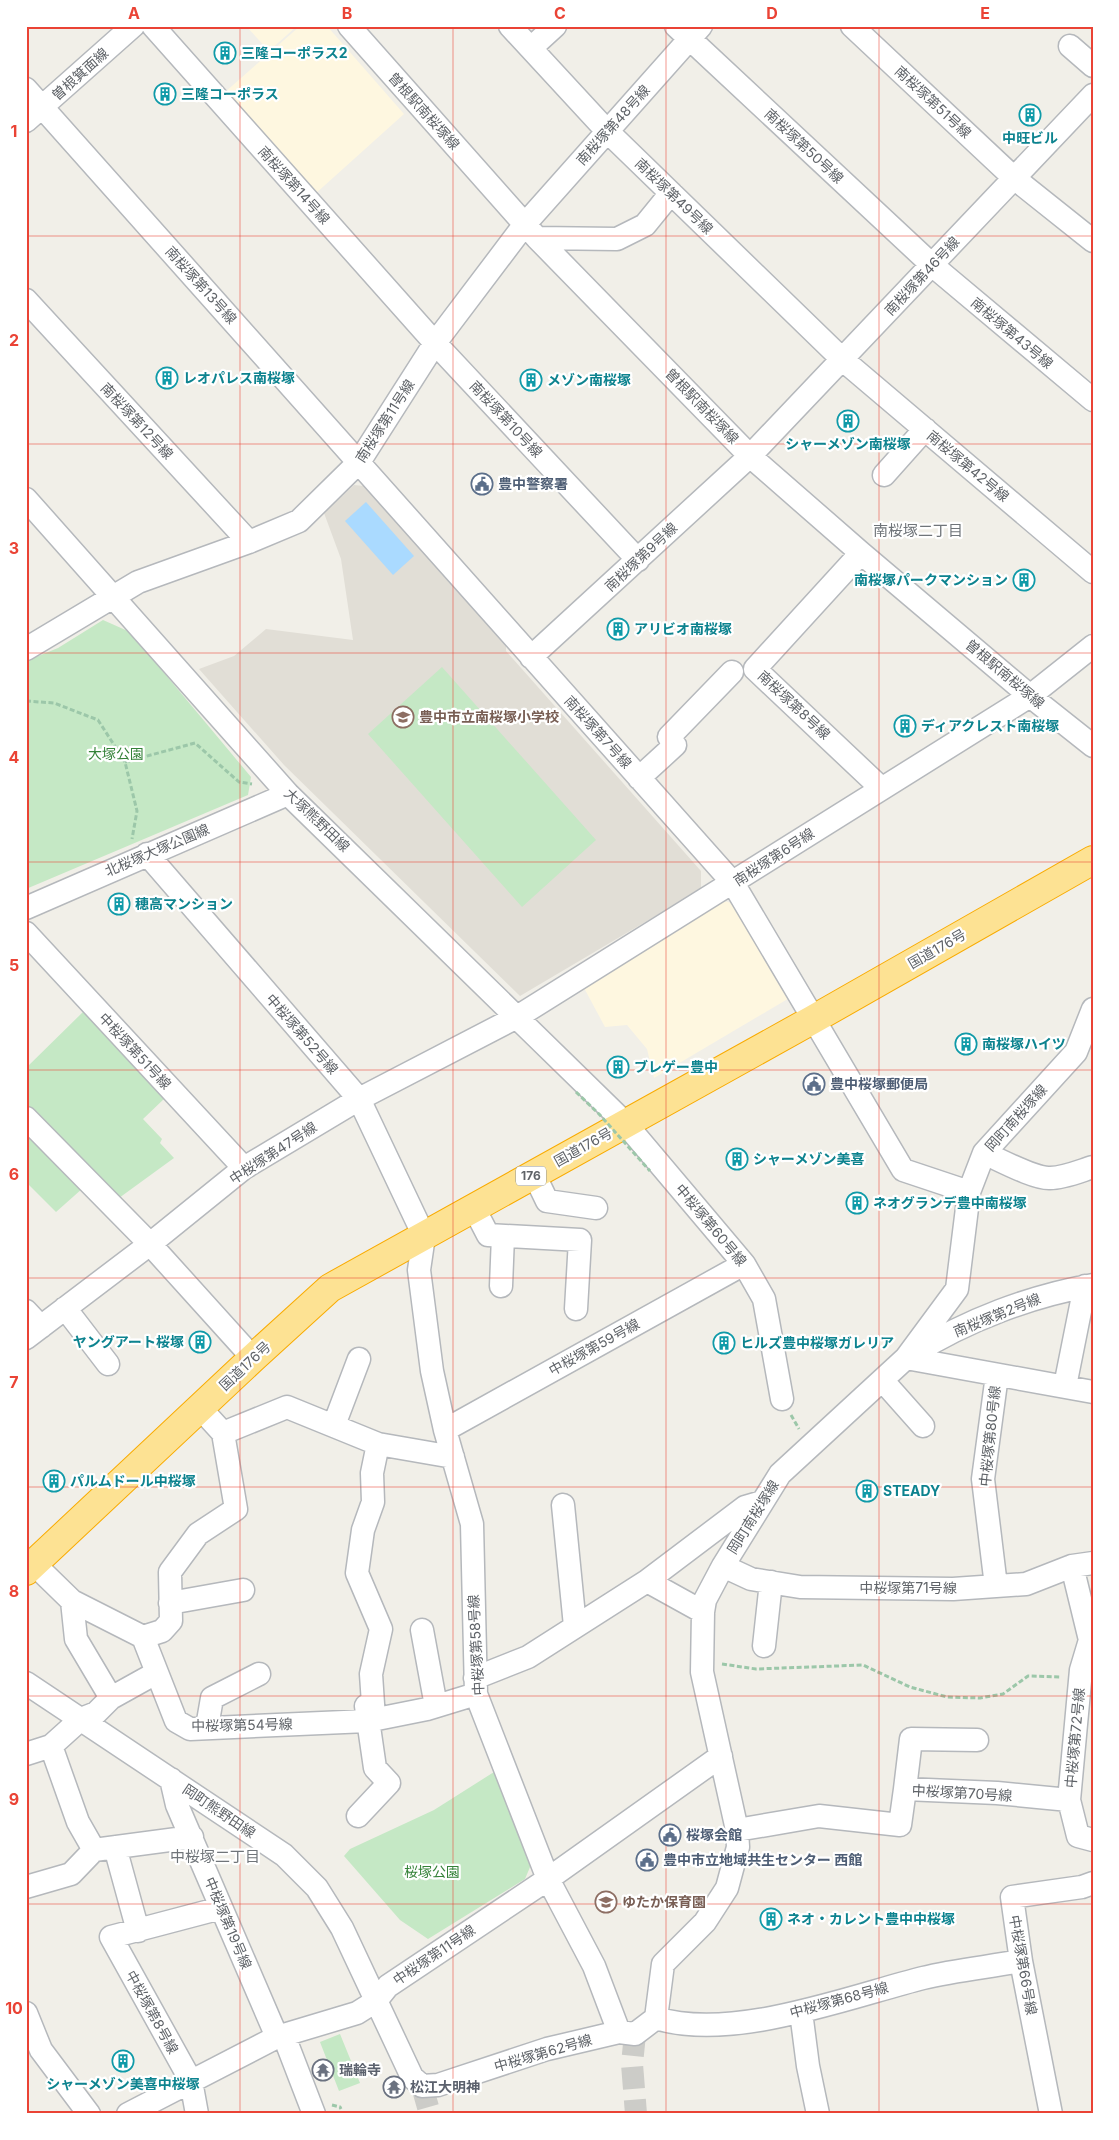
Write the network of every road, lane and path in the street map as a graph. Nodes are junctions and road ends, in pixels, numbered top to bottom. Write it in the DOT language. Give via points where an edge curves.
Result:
graph roads {
  1 [pos="133,26"];
  2 [pos="153,26"];
  3 [pos="349,26"];
  4 [pos="510,26"];
  5 [pos="555,26"];
  6 [pos="852,26"];
  7 [pos="689,31"];
  8 [pos="1070,46"];
  9 [pos="531,48"];
  10 [pos="1093,66"];
  11 [pos="26,89"];
  12 [pos="1093,95"];
  13 [pos="34,114"];
  14 [pos="607,131"];
  15 [pos="1014,178"];
  16 [pos="671,193"];
  17 [pos="531,231"];
  18 [pos="1093,242"];
  19 [pos="932,265"];
  20 [pos="26,300"];
  21 [pos="435,343"];
  22 [pos="843,360"];
  23 [pos="1093,400"];
  24 [pos="925,429"];
  25 [pos="750,456"];
  26 [pos="359,462"];
  27 [pos="884,476"];
  28 [pos="26,499"];
  29 [pos="249,542"];
  30 [pos="861,553"];
  31 [pos="638,560"];
  32 [pos="1093,572"];
  33 [pos="116,598"];
  34 [pos="1093,646"];
  35 [pos="26,649"];
  36 [pos="531,657"];
  37 [pos="732,672"];
  38 [pos="1030,696"];
  39 [pos="26,701"];
  40 [pos="1093,746"];
  41 [pos="125,762"];
  42 [pos="639,778"];
  43 [pos="257,785"];
  44 [pos="881,788"];
  45 [pos="288,794"];
  46 [pos="147,854"];
  47 [pos="1093,860"];
  48 [pos="733,883"];
  49 [pos="26,908"];
  50 [pos="26,933"];
  51 [pos="1093,1010"];
  52 [pos="517,1017"];
  53 [pos="812,1020"];
  54 [pos="1084,1057"];
  55 [pos="576,1092"];
  56 [pos="358,1099"];
  57 [pos="26,1118"];
  58 [pos="625,1124"];
  59 [pos="984,1153"];
  60 [pos="1093,1167"];
  61 [pos="244,1168"];
  62 [pos="650,1171"];
  63 [pos="534,1174"];
  64 [pos="969,1192"];
  65 [pos="474,1208"];
  66 [pos="596,1208"];
  67 [pos="424,1236"];
  68 [pos="503,1236"];
  69 [pos="150,1244"];
  70 [pos="744,1264"];
  71 [pos="1089,1285"];
  72 [pos="501,1286"];
  73 [pos="65,1308"];
  74 [pos="576,1309"];
  75 [pos="31,1325"];
  76 [pos="253,1358"];
  77 [pos="906,1358"];
  78 [pos="359,1360"];
  79 [pos="108,1364"];
  80 [pos="996,1375"];
  81 [pos="882,1381"];
  82 [pos="1065,1386"];
  83 [pos="1093,1392"];
  84 [pos="782,1399"];
  85 [pos="200,1409"];
  86 [pos="334,1424"];
  87 [pos="923,1426"];
  88 [pos="444,1430"];
  89 [pos="223,1433"];
  90 [pos="378,1444"];
  91 [pos="809,1447"];
  92 [pos="453,1457"];
  93 [pos="762,1502"];
  94 [pos="563,1505"];
  95 [pos="1082,1564"];
  96 [pos="722,1566"];
  97 [pos="30,1567"];
  98 [pos="647,1581"];
  99 [pos="771,1582"];
  100 [pos="996,1586"];
  101 [pos="243,1590"];
  102 [pos="72,1601"];
  103 [pos="170,1603"];
  104 [pos="703,1612"];
  105 [pos="575,1626"];
  106 [pos="422,1630"];
  107 [pos="143,1637"];
  108 [pos="764,1646"];
  109 [pos="1093,1647"];
  110 [pos="702,1660"];
  111 [pos="156,1673"];
  112 [pos="362,1673"];
  113 [pos="259,1674"];
  114 [pos="1081,1674"];
  115 [pos="26,1682"];
  116 [pos="475,1686"];
  117 [pos="112,1698"];
  118 [pos="436,1706"];
  119 [pos="81,1719"];
  120 [pos="370,1720"];
  121 [pos="207,1727"];
  122 [pos="977,1740"];
  123 [pos="51,1746"];
  124 [pos="26,1754"];
  125 [pos="721,1756"];
  126 [pos="172,1780"];
  127 [pos="906,1789"];
  128 [pos="1069,1800"];
  129 [pos="358,1816"];
  130 [pos="737,1830"];
  131 [pos="192,1837"];
  132 [pos="1093,1840"];
  133 [pos="104,1849"];
  134 [pos="548,1879"];
  135 [pos="1093,1883"];
  136 [pos="26,1888"];
  137 [pos="221,1908"];
  138 [pos="138,1931"];
  139 [pos="1021,1961"];
  140 [pos="376,2001"];
  141 [pos="801,2012"];
  142 [pos="26,2013"];
  143 [pos="656,2018"];
  144 [pos="627,2033"];
  145 [pos="280,2036"];
  146 [pos="34,2054"];
  147 [pos="191,2081"];
  148 [pos="422,2086"];
  149 [pos="341,2109"];
  150 [pos="322,2110"];
  151 [pos="89,2114"];
  152 [pos="128,2114"];
  153 [pos="197,2114"];
  154 [pos="818,2114"];
  155 [pos="1051,2114"];
  1 -- 13 [label="street, 曽根箕面線"];
  2 -- 21 [label="street, 南桜塚第14号線"];
  3 -- 17 [label="street, 曽根駅南桜塚線"];
  4 -- 9 [label="street, 南桜塚第49号線"];
  5 -- 9 [label="street"];
  6 -- 15 [label="street, 南桜塚第51号線"];
  7 -- 14 [label="street, 南桜塚第48号線"];
  7 -- 19 [label="street, 南桜塚第50号線"];
  8 -- 10 [label="street"];
  9 -- 14 [label="street, 南桜塚第49号線"];
  11 -- 13 [label="street, 南桜塚第13号線"];
  12 -- 15 [label="street, 南桜塚第46号線"];
  13 -- 26 [label="street, 南桜塚第13号線"];
  14 -- 16 [label="street, 南桜塚第49号線"];
  14 -- 17 [label="street, 南桜塚第48号線"];
  15 -- 18 [label="street, 南桜塚第51号線"];
  15 -- 19 [label="street, 南桜塚第46号線"];
  16 -- 17 [label="street" via="645,225 617,239"];
  16 -- 22 [label="street, 南桜塚第49号線"];
  17 -- 21 [label="street, 南桜塚第11号線"];
  17 -- 25 [label="street, 曽根駅南桜塚線"];
  19 -- 22 [label="street, 南桜塚第46号線"];
  19 -- 23 [label="street, 南桜塚第43号線"];
  20 -- 29 [label="street, 南桜塚第12号線"];
  21 -- 26 [label="street, 南桜塚第11号線"];
  21 -- 31 [label="street, 南桜塚第10号線"];
  22 -- 24 [label="street, 南桜塚第42号線"];
  22 -- 25 [label="street, 南桜塚第46号線"];
  24 -- 27 [label="street"];
  24 -- 32 [label="street, 南桜塚第42号線"];
  25 -- 30 [label="street, 曽根駅南桜塚線"];
  25 -- 31 [label="street, 南桜塚第9号線"];
  26 -- 29 [label="street, 南桜塚第11号線" via="299,521"];
  26 -- 36 [label="street, 南桜塚第7号線"];
  28 -- 33 [label="street, 大塚熊野田線"];
  29 -- 33 [label="street, 南桜塚第11号線" via="138,582"];
  30 -- 38 [label="street, 曽根駅南桜塚線"];
  30 -- 44 [label="street, 南桜塚第8号線" via="755,669"];
  31 -- 36 [label="street, 南桜塚第9号線"];
  33 -- 35 [label="street, 南桜塚第11号線"];
  33 -- 45 [label="street, 大塚熊野田線"];
  34 -- 38 [label="street, 南桜塚第6号線"];
  36 -- 42 [label="street, 南桜塚第7号線"];
  37 -- 42 [label="street" via="669,737 675,745"];
  38 -- 40 [label="street, 曽根駅南桜塚線"];
  38 -- 44 [label="street, 南桜塚第6号線"];
  39 -- 41 [label="path" via="54,703 98,720"];
  41 -- 43 [label="path" via="195,744 239,782"];
  41 -- 46 [label="path" via="136,811 131,846"];
  42 -- 48 [label="street, 南桜塚第7号線"];
  44 -- 48 [label="street, 南桜塚第6号線"];
  45 -- 46 [label="street, 北桜塚大塚公園線"];
  45 -- 52 [label="street, 大塚熊野田線"];
  46 -- 49 [label="street, 北桜塚大塚公園線"];
  46 -- 56 [label="street, 中桜塚第52号線"];
  47 -- 53 [label="highway, 国道176号 / 176"];
  48 -- 52 [label="street, 南桜塚第6号線"];
  48 -- 53 [label="street, 南桜塚第7号線"];
  50 -- 61 [label="street, 中桜塚第51号線"];
  51 -- 54 [label="street, 岡町南桜塚線"];
  52 -- 56 [label="street, 中桜塚第47号線"];
  52 -- 58 [label="street, 大塚熊野田線"];
  53 -- 58 [label="highway, 国道176号 / 176"];
  53 -- 64 [label="street, 南桜塚第7号線" via="903,1170"];
  54 -- 59 [label="street, 岡町南桜塚線"];
  55 -- 62 [label="path, bridge"];
  56 -- 61 [label="street, 中桜塚第47号線"];
  56 -- 67 [label="street, 中桜塚第52号線"];
  57 -- 69 [label="street"];
  58 -- 63 [label="highway, 国道176号 / 176"];
  58 -- 70 [label="street, 中桜塚第60号線"];
  59 -- 60 [label="street" via="1022,1168 1033,1176 1050,1178"];
  59 -- 64 [label="street, 岡町南桜塚線"];
  61 -- 69 [label="street, 中桜塚第47号線"];
  63 -- 65 [label="highway, 国道176号 / 176"];
  63 -- 66 [label="street" via="547,1201"];
  64 -- 77 [label="street, 岡町南桜塚線" via="957,1289"];
  65 -- 67 [label="highway, 国道176号 / 176"];
  65 -- 68 [label="street" via="488,1235"];
  67 -- 76 [label="highway, 国道176号 / 176" via="330,1288"];
  67 -- 88 [label="street, 中桜塚第58号線" via="419,1270 432,1371"];
  68 -- 72 [label="street"];
  68 -- 74 [label="street" via="580,1240"];
  69 -- 73 [label="street, 中桜塚第47号線"];
  69 -- 76 [label="street"];
  70 -- 84 [label="street, 中桜塚第60号線" via="764,1299"];
  70 -- 88 [label="street, 中桜塚第59号線"];
  71 -- 77 [label="street, 南桜塚第2号線" via="1035,1298 934,1341"];
  71 -- 82 [label="street"];
  73 -- 75 [label="street, 中桜塚第47号線"];
  73 -- 79 [label="street"];
  76 -- 85 [label="highway, 国道176号 / 176"];
  77 -- 80 [label="street"];
  77 -- 81 [label="street, 岡町南桜塚線"];
  78 -- 86 [label="street"];
  80 -- 82 [label="street"];
  80 -- 100 [label="street, 中桜塚第80号線" via="982,1479"];
  81 -- 87 [label="street"];
  81 -- 91 [label="street, 岡町南桜塚線"];
  82 -- 83 [label="street"];
  84 -- 91 [label="path"];
  85 -- 89 [label="street"];
  85 -- 97 [label="highway, 国道176号 / 176"];
  86 -- 89 [label="street" via="287,1407"];
  86 -- 90 [label="street"];
  88 -- 92 [label="street, 中桜塚第58号線"];
  89 -- 103 [label="street" via="236,1509 198,1534 170,1572"];
  90 -- 92 [label="street"];
  90 -- 120 [label="street" via="372,1473 373,1502 363,1530 357,1573 381,1629 371,1674"];
  91 -- 93 [label="street, 岡町南桜塚線" via="780,1474"];
  92 -- 116 [label="street, 中桜塚第58号線" via="472,1524"];
  93 -- 96 [label="street, 岡町南桜塚線"];
  93 -- 98 [label="street, 中桜塚第54号線" via="745,1507"];
  94 -- 105 [label="street"];
  95 -- 100 [label="street, 中桜塚第71号線" via="1026,1584"];
  95 -- 114 [label="street, 中桜塚第72号線" via="1090,1640"];
  96 -- 99 [label="street, 中桜塚第71号線" via="751,1579"];
  96 -- 104 [label="street, 岡町南桜塚線" via="705,1600"];
  97 -- 102 [label="street"];
  98 -- 104 [label="street"];
  98 -- 105 [label="street, 中桜塚第54号線"];
  99 -- 100 [label="street, 中桜塚第71号線" via="800,1587 953,1589"];
  99 -- 108 [label="street"];
  101 -- 103 [label="street"];
  102 -- 107 [label="street"];
  102 -- 117 [label="street" via="76,1639"];
  103 -- 107 [label="street" via="171,1621 162,1631"];
  104 -- 110 [label="street, 岡町南桜塚線"];
  105 -- 116 [label="street, 中桜塚第54号線" via="528,1658"];
  106 -- 118 [label="street"];
  107 -- 111 [label="street, 中桜塚第54号線"];
  109 -- 114 [label="street"];
  110 -- 114 [label="path" via="756,1669 863,1665 910,1687 947,1697 980,1698 1004,1694 1028,1676"];
  110 -- 125 [label="street, 岡町南桜塚線"];
  111 -- 117 [label="street"];
  111 -- 121 [label="street, 中桜塚第54号線" via="176,1722 190,1729"];
  112 -- 120 [label="street"];
  113 -- 121 [label="street" via="212,1698"];
  114 -- 128 [label="street, 中桜塚第72号線"];
  115 -- 119 [label="street, 岡町熊野田線"];
  116 -- 118 [label="street, 中桜塚第54号線"];
  116 -- 134 [label="street, 中桜塚第58号線"];
  117 -- 119 [label="street" via="96,1713"];
  118 -- 120 [label="street, 中桜塚第54号線"];
  119 -- 123 [label="street"];
  119 -- 126 [label="street, 岡町熊野田線"];
  120 -- 121 [label="street, 中桜塚第54号線"];
  120 -- 129 [label="street" via="375,1768 389,1783"];
  122 -- 127 [label="street" via="911,1739"];
  123 -- 124 [label="street"];
  123 -- 133 [label="street" via="78,1822"];
  125 -- 130 [label="street, 岡町南桜塚線"];
  125 -- 134 [label="street, 中桜塚第11号線"];
  126 -- 131 [label="street, 中桜塚第19号線" via="177,1805"];
  126 -- 140 [label="street, 岡町熊野田線" via="284,1855 317,1888 342,1928"];
  127 -- 128 [label="street, 中桜塚第70号線"];
  127 -- 130 [label="street, 中桜塚第70号線" via="900,1825 820,1816"];
  128 -- 132 [label="street, 中桜塚第72号線" via="1078,1836"];
  130 -- 143 [label="street, 岡町南桜塚線" via="738,1847 727,1888 706,1922 663,1964"];
  131 -- 133 [label="street"];
  131 -- 137 [label="street, 中桜塚第19号線"];
  133 -- 136 [label="street" via="71,1874"];
  133 -- 138 [label="street"];
  134 -- 140 [label="street, 中桜塚第11号線" via="388,1986"];
  134 -- 144 [label="street, 中桜塚第58号線"];
  135 -- 139 [label="street, 中桜塚第66号線" via="1012,1896"];
  137 -- 138 [label="street, 中桜塚第8号線"];
  137 -- 145 [label="street, 中桜塚第19号線"];
  138 -- 147 [label="street, 中桜塚第8号線" via="101,1939"];
  139 -- 141 [label="street, 中桜塚第68号線" via="925,1977"];
  139 -- 155 [label="street, 中桜塚第66号線"];
  140 -- 145 [label="street, 中桜塚第11号線" via="358,2013"];
  140 -- 148 [label="street, 岡町熊野田線" via="412,2077"];
  141 -- 143 [label="street, 中桜塚第68号線" via="708,2024 672,2023"];
  141 -- 154 [label="street"];
  142 -- 146 [label="street"];
  143 -- 144 [label="street"];
  144 -- 148 [label="street, 中桜塚第62号線" via="547,2049 438,2085"];
  145 -- 147 [label="street, 中桜塚第11号線"];
  145 -- 150 [label="street, 中桜塚第19号線"];
  146 -- 151 [label="street"];
  147 -- 152 [label="street, 中桜塚第11号線"];
  147 -- 153 [label="street, 中桜塚第8号線"];
  149 -- 150 [label="path"];
}
